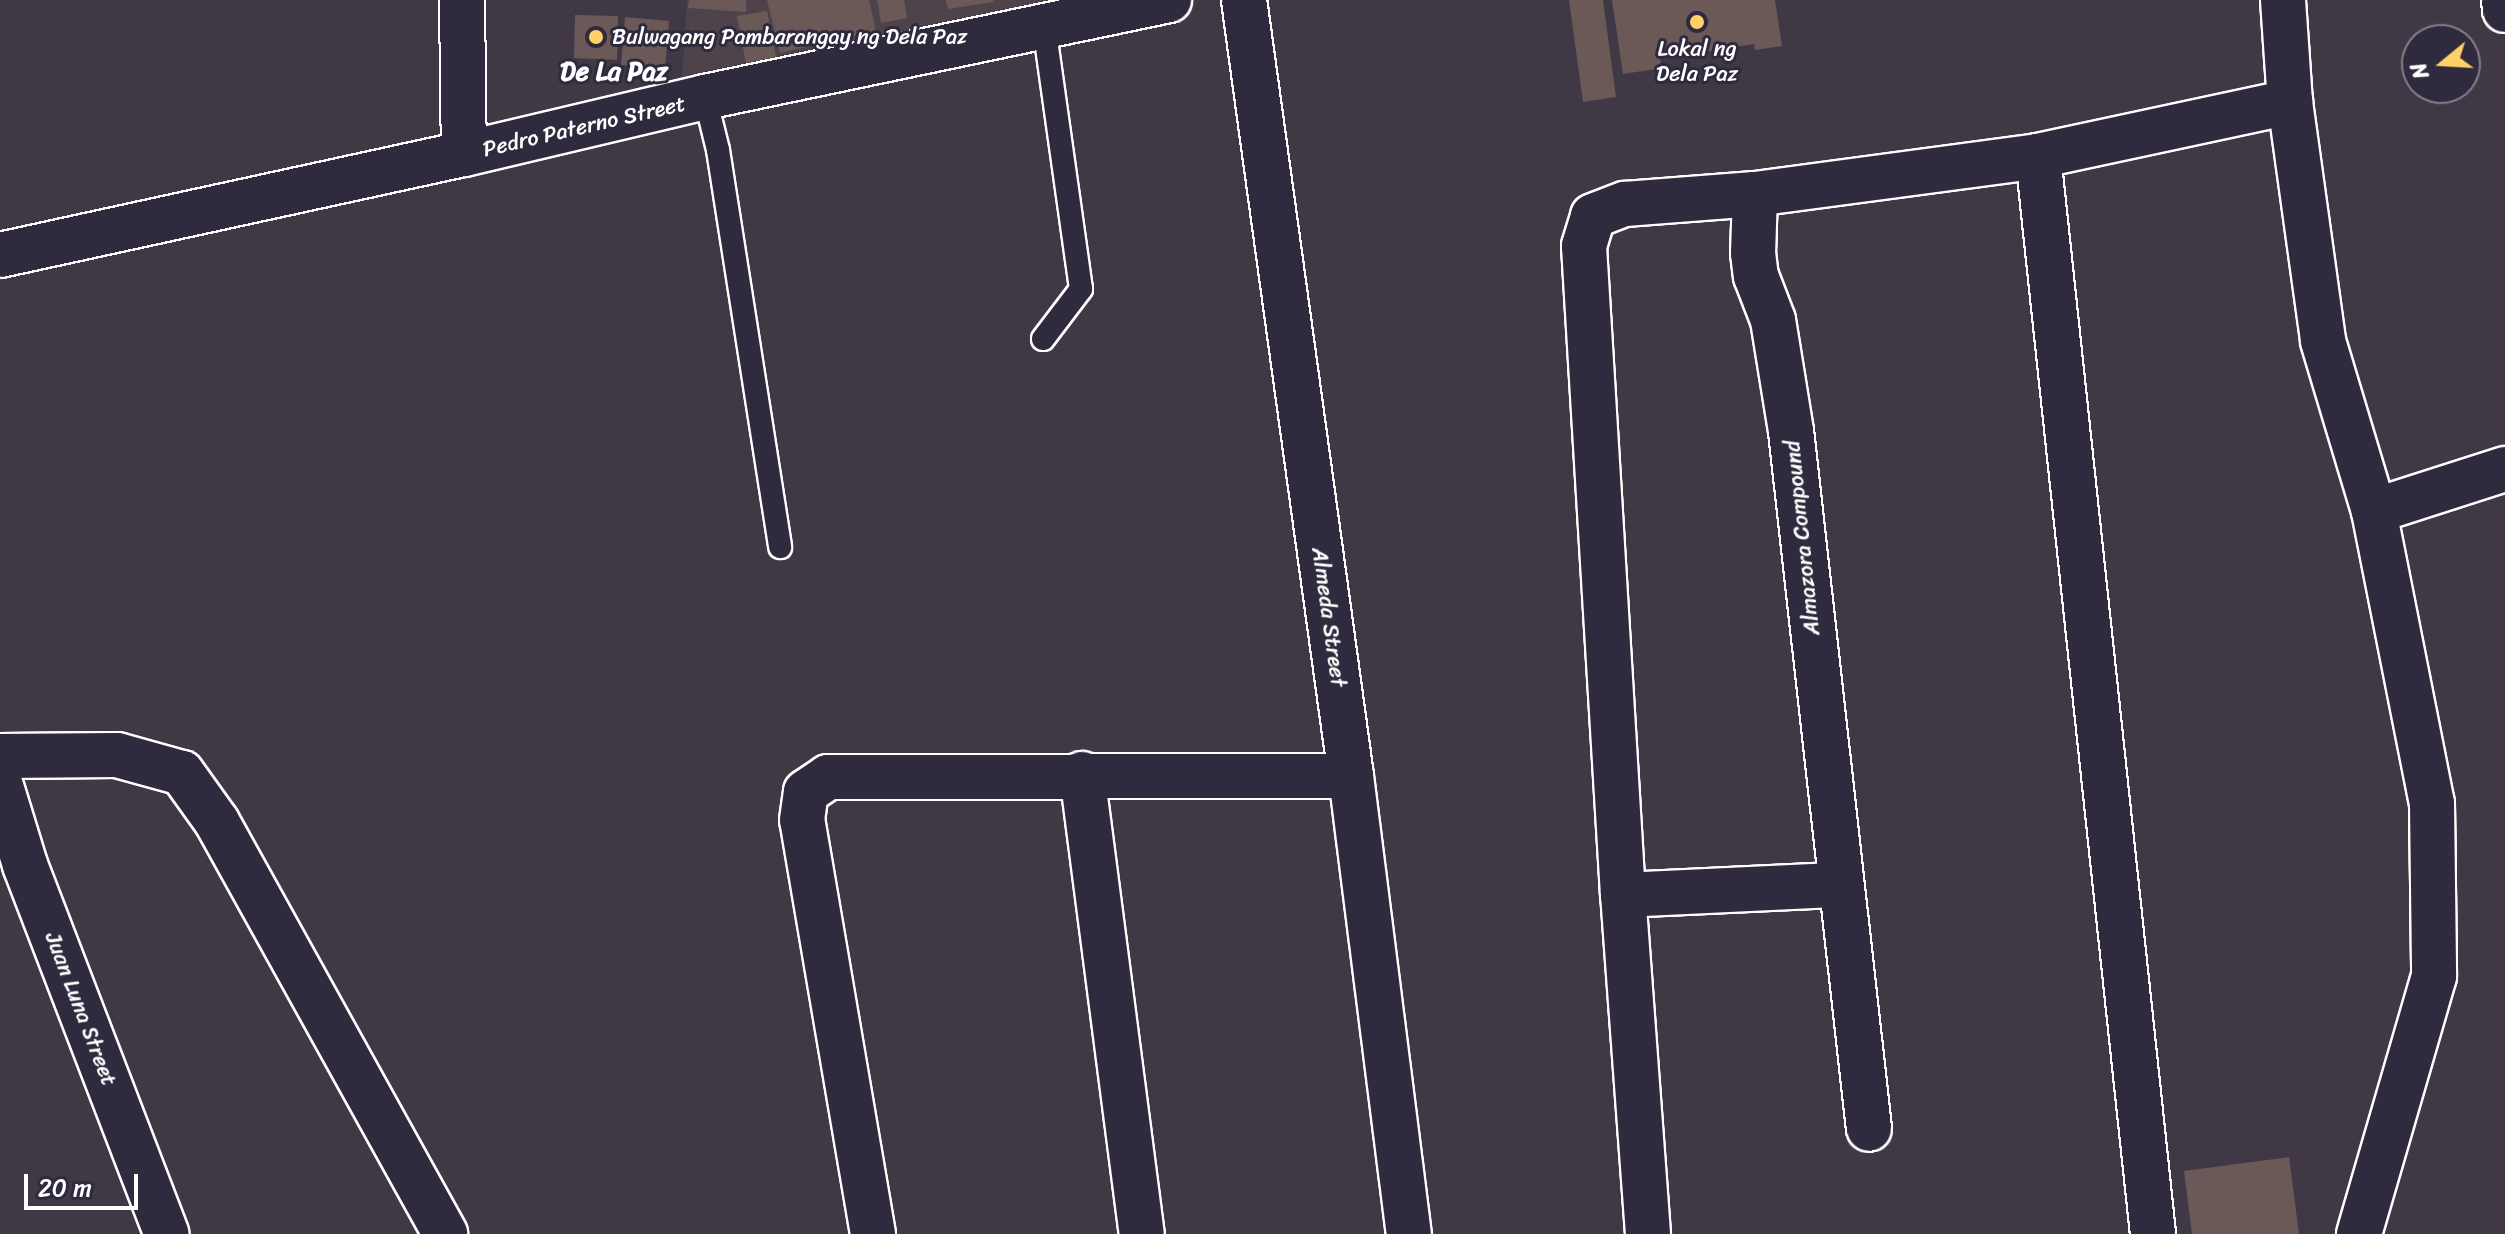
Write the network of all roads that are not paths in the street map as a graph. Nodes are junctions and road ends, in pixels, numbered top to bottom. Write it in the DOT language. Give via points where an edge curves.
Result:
graph roads {
  1 [pos="462,0"];
  2 [pos="1169,0"];
  3 [pos="1244,0"];
  4 [pos="2283,0"];
  5 [pos="2504,0"];
  6 [pos="2505,10"];
  7 [pos="1044,25"];
  8 [pos="705,97"];
  9 [pos="2290,102"];
  10 [pos="464,154"];
  11 [pos="2038,156"];
  12 [pos="1755,194"];
  13 [pos="0,255"];
  14 [pos="1043,339"];
  15 [pos="2505,469"];
  16 [pos="2374,511"];
  17 [pos="780,547"];
  18 [pos="0,756"];
  19 [pos="1082,774"];
  20 [pos="1351,776"];
  21 [pos="0,783"];
  22 [pos="13,870"];
  23 [pos="1839,885"];
  24 [pos="1623,895"];
  25 [pos="1869,1129"];
  26 [pos="167,1234"];
  27 [pos="445,1234"];
  28 [pos="873,1234"];
  29 [pos="1142,1234"];
  30 [pos="1409,1234"];
  31 [pos="1648,1234"];
  32 [pos="2153,1234"];
  33 [pos="2359,1234"];
  1 -- 10 [label="street"];
  2 -- 7 [label="street, Pedro Paterno Street"];
  3 -- 20 [label="street, Almeda Street"];
  4 -- 9 [label="street"];
  5 -- 6 [label="street"];
  7 -- 8 [label="street, Pedro Paterno Street"];
  7 -- 14 [label="lane" via="1081,289"];
  8 -- 10 [label="street, Pedro Paterno Street"];
  8 -- 17 [label="lane" via="718,150"];
  9 -- 11 [label="street"];
  9 -- 16 [label="street" via="2323,341"];
  10 -- 13 [label="street, Pedro Paterno Street"];
  11 -- 12 [label="street"];
  11 -- 32 [label="street"];
  12 -- 23 [label="street, Almazora Compound" via="1754,265 1773,320 1791,431"];
  12 -- 24 [label="street" via="1625,204 1593,216 1584,246"];
  15 -- 16 [label="street"];
  16 -- 33 [label="street" via="2432,803 2434,976"];
  18 -- 27 [label="street" via="117,755 182,773 217,822"];
  19 -- 20 [label="street"];
  19 -- 28 [label="street" via="828,777 806,792 802,820"];
  19 -- 29 [label="street"];
  20 -- 30 [label="street, Almeda Street"];
  21 -- 22 [label="street, Juan Luna Street"];
  22 -- 26 [label="street, Juan Luna Street"];
  23 -- 24 [label="street"];
  23 -- 25 [label="street, Almazora Compound"];
  24 -- 31 [label="street"];
}
